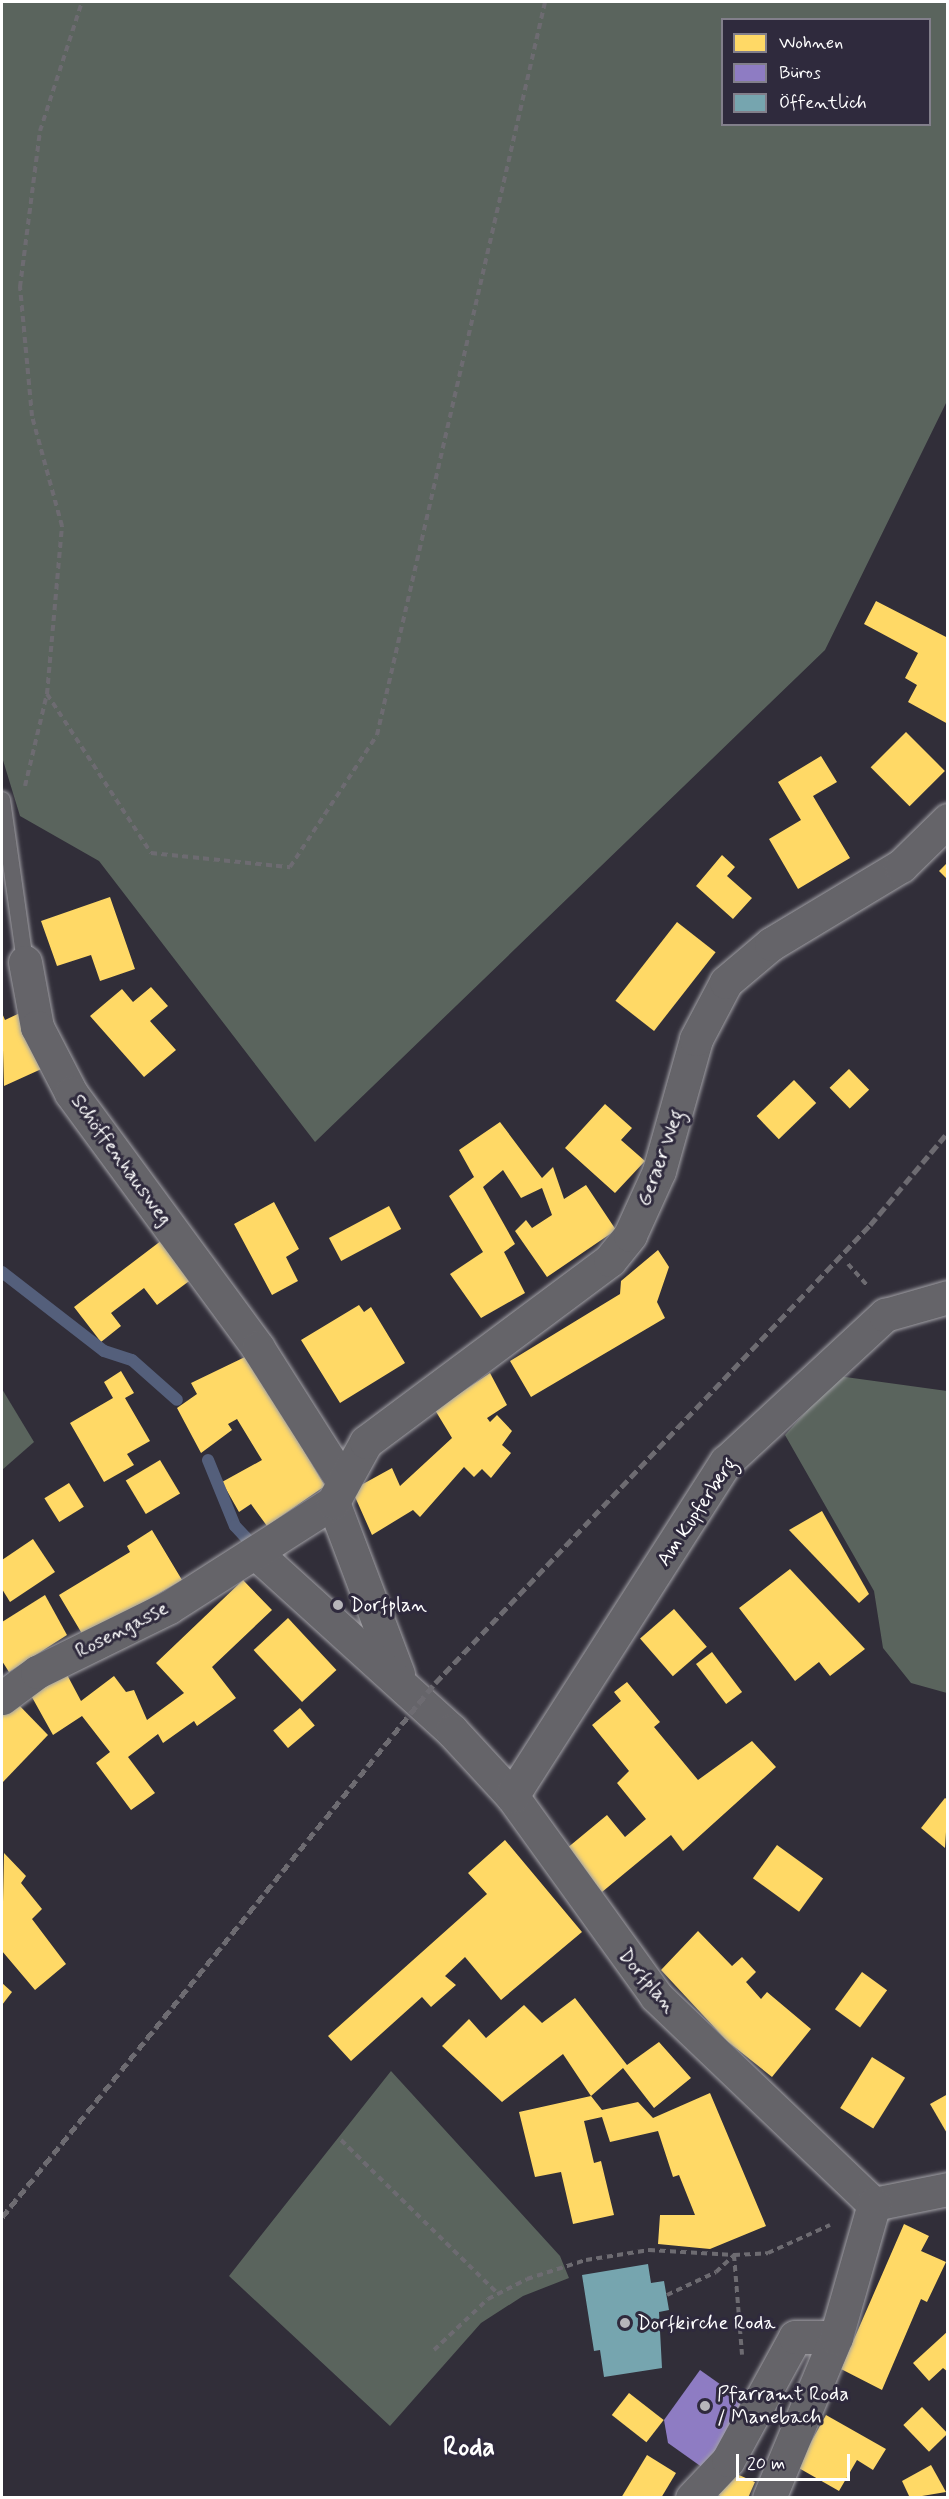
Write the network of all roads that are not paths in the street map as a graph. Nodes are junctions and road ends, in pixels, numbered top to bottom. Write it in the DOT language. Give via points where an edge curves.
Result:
graph roads {
  1 [pos="2,800"];
  2 [pos="948,820"];
  3 [pos="25,962"];
  4 [pos="948,1297"];
  5 [pos="337,1490"];
  6 [pos="250,1558"];
  7 [pos="400,1679"];
  8 [pos="2,1698"];
  9 [pos="512,1796"];
  10 [pos="948,2189"];
  11 [pos="874,2204"];
  12 [pos="836,2337"];
  13 [pos="692,2498"];
  14 [pos="769,2498"];
  1 -- 3 [label="lane, Schöffenhausweg" via="11,842"];
  2 -- 5 [label="street, Geraer Weg" via="901,866 771,944 726,982 696,1040 659,1171 630,1235 610,1260 366,1442"];
  3 -- 5 [label="street, Schöffenhausweg" via="36,1027 71,1094 258,1348"];
  4 -- 9 [label="street, Am Kupferberg" via="885,1315 726,1462"];
  5 -- 6 [label="street"];
  5 -- 7 [label="street, Dorfplan"];
  6 -- 7 [label="street, Dorfplan"];
  6 -- 8 [label="street, Rosengasse" via="38,1672"];
  7 -- 9 [label="street, Dorfplan"];
  9 -- 11 [label="street, Dorfplan" via="656,1996"];
  10 -- 11 [label="street"];
  11 -- 12 [label="street"];
  12 -- 13 [label="street" via="795,2337 728,2460"];
  12 -- 14 [label="street"];
}
